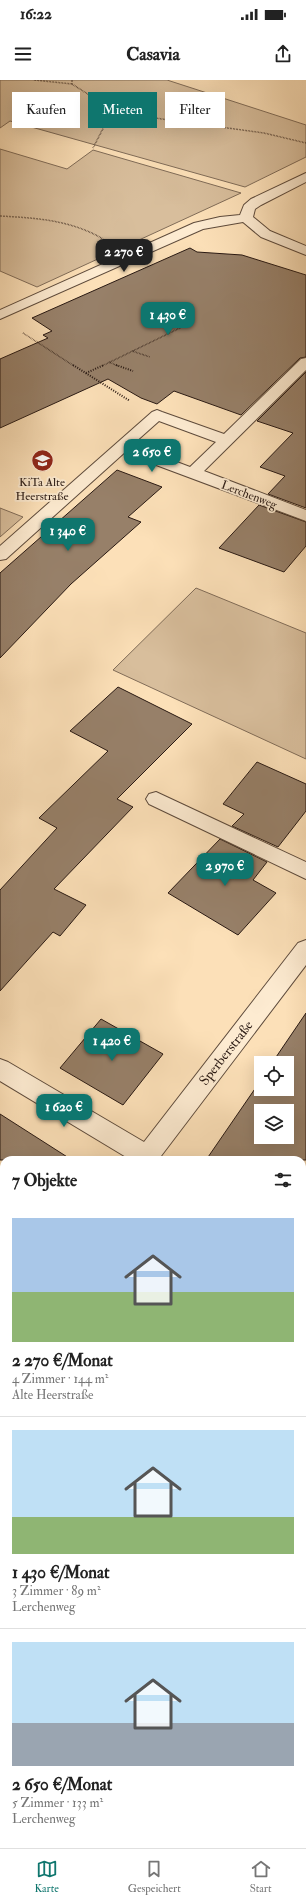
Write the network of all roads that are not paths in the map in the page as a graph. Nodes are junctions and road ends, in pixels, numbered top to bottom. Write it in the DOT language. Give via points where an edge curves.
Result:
graph roads {
  1 [pos="306,177"];
  2 [pos="246,218"];
  3 [pos="306,250"];
  4 [pos="0,315"];
  5 [pos="306,362"];
  6 [pos="226,440"];
  7 [pos="122,447"];
  8 [pos="193,473"];
  9 [pos="306,516"];
  10 [pos="0,555"];
  11 [pos="156,799"];
  12 [pos="306,871"];
  13 [pos="306,949"];
  14 [pos="0,1069"];
  15 [pos="142,1156"];
  16 [pos="147,1156"];
  1 -- 2 [label="street" via="256,202 249,208"];
  2 -- 3 [label="street" via="262,231"];
  2 -- 4 [label="street" via="220,220 199,226"];
  5 -- 6 [label="street"];
  6 -- 7 [label="street" via="157,415"];
  6 -- 8 [label="street"];
  7 -- 8 [label="street, Lerchenweg"];
  7 -- 10 [label="street"];
  8 -- 9 [label="street, Lerchenweg"];
  11 -- 12 [label="street"];
  13 -- 16 [label="street, Sperberstraße"];
  14 -- 15 [label="street, Sperberstraße"];
}
